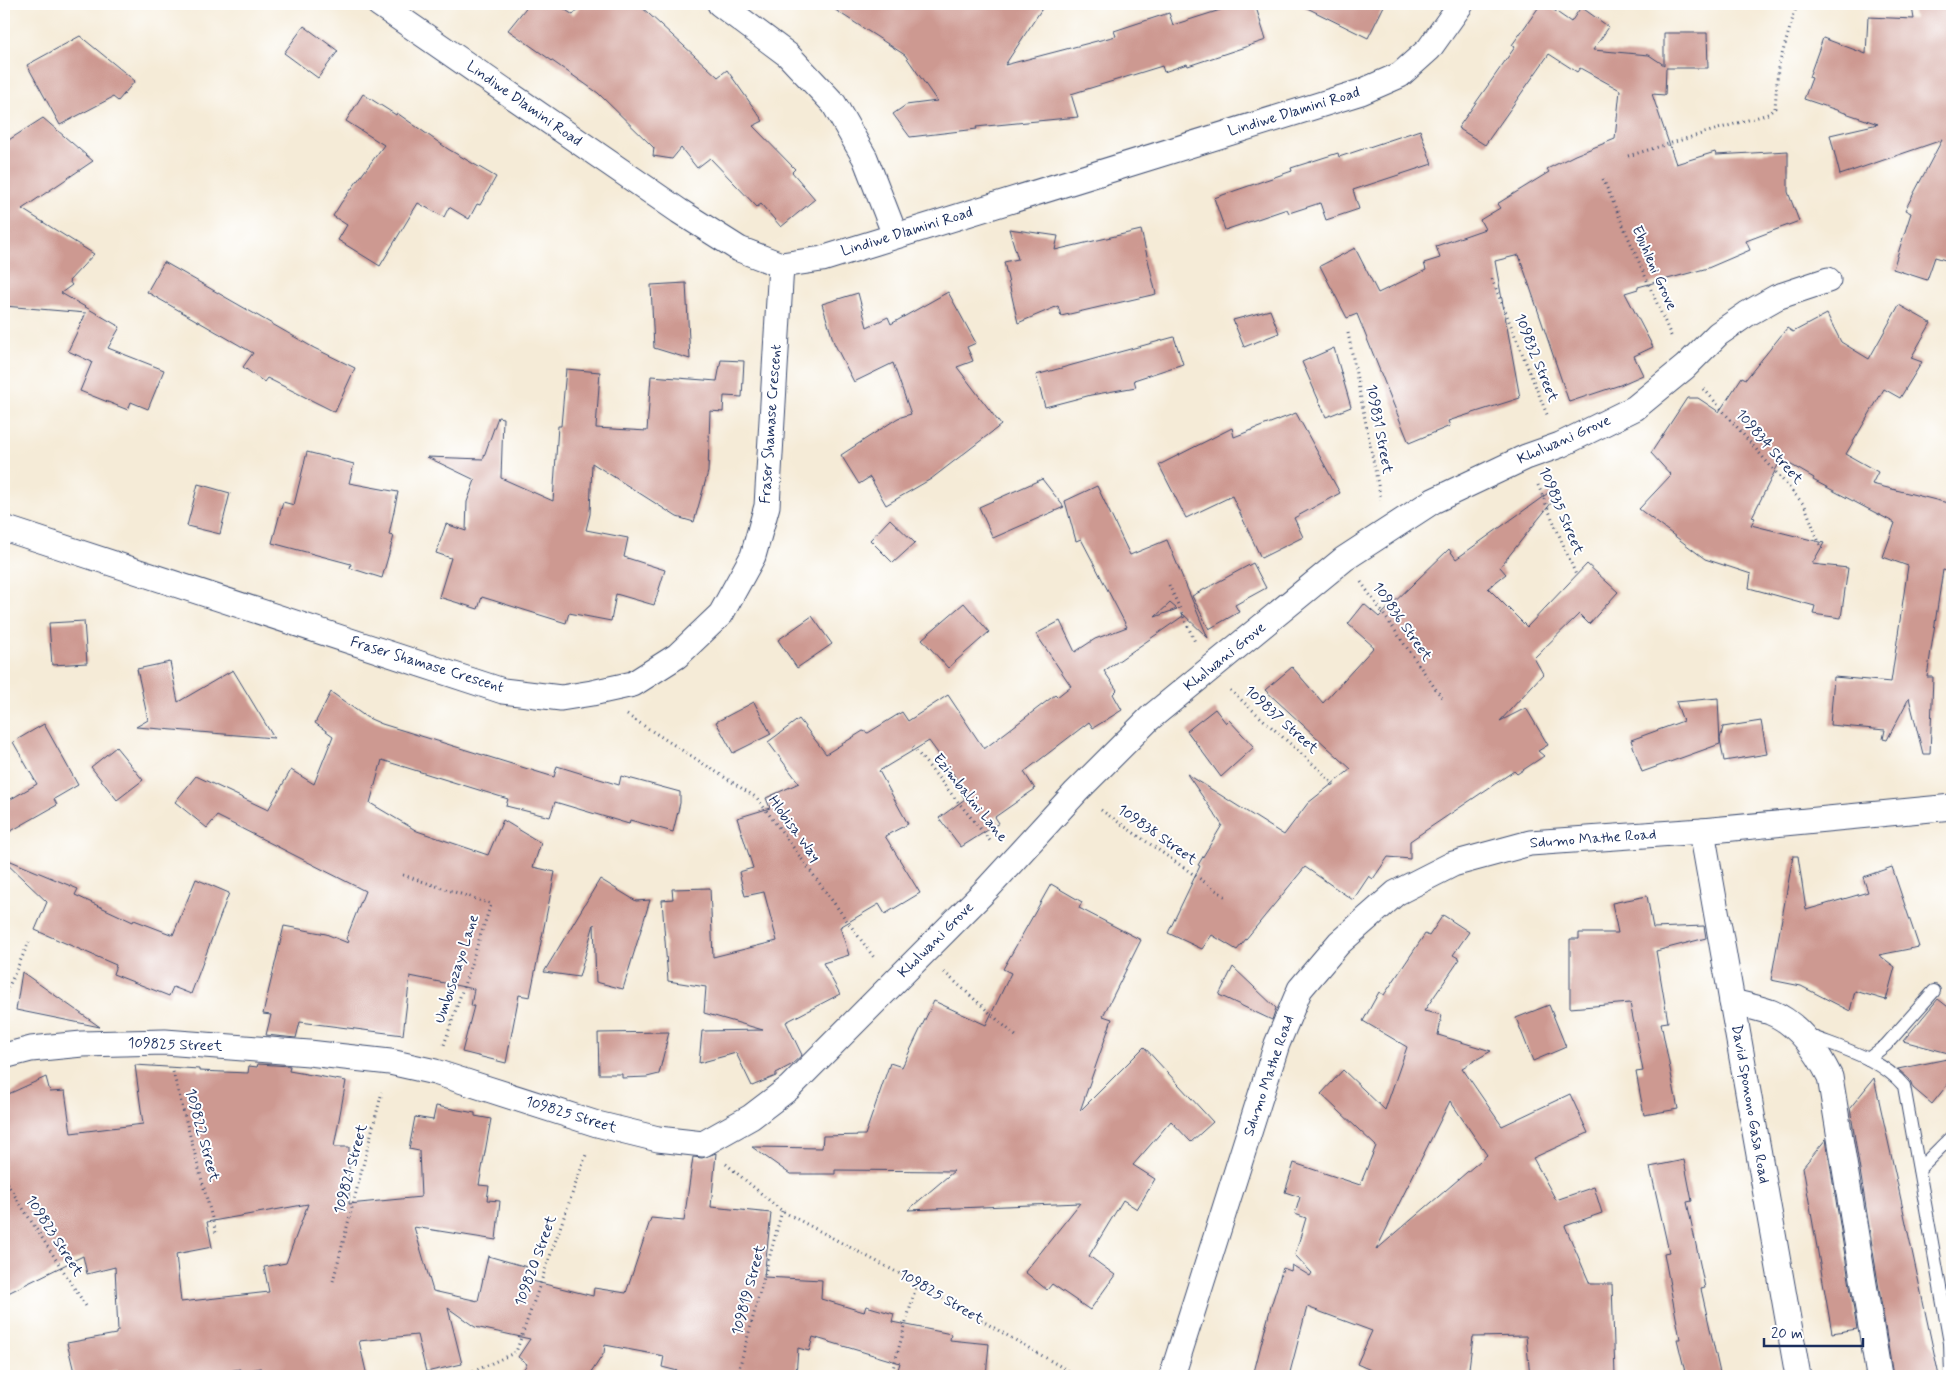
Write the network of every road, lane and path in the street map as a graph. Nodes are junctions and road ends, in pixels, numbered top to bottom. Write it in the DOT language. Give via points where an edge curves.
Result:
graph roads {
  1 [pos="378,4"];
  2 [pos="720,4"];
  3 [pos="1461,4"];
  4 [pos="1797,4"];
  5 [pos="1628,156"];
  6 [pos="1603,179"];
  7 [pos="895,235"];
  8 [pos="781,265"];
  9 [pos="1492,279"];
  10 [pos="1828,280"];
  11 [pos="1348,333"];
  12 [pos="1685,367"];
  13 [pos="1560,445"];
  14 [pos="1526,457"];
  15 [pos="4,528"];
  16 [pos="1387,530"];
  17 [pos="1822,550"];
  18 [pos="1344,559"];
  19 [pos="1576,575"];
  20 [pos="1169,586"];
  21 [pos="1208,671"];
  22 [pos="592,693"];
  23 [pos="1442,698"];
  24 [pos="913,747"];
  25 [pos="1336,788"];
  26 [pos="1076,792"];
  27 [pos="1952,807"];
  28 [pos="1702,831"];
  29 [pos="1009,864"];
  30 [pos="403,875"];
  31 [pos="1226,897"];
  32 [pos="29,942"];
  33 [pos="923,953"];
  34 [pos="893,983"];
  35 [pos="1934,991"];
  36 [pos="4,997"];
  37 [pos="1732,1002"];
  38 [pos="1798,1031"];
  39 [pos="1018,1038"];
  40 [pos="165,1042"];
  41 [pos="4,1056"];
  42 [pos="1868,1059"];
  43 [pos="390,1062"];
  44 [pos="435,1072"];
  45 [pos="597,1124"];
  46 [pos="1952,1136"];
  47 [pos="703,1144"];
  48 [pos="1919,1169"];
  49 [pos="4,1179"];
  50 [pos="782,1211"];
  51 [pos="216,1233"];
  52 [pos="333,1281"];
  53 [pos="917,1283"];
  54 [pos="86,1306"];
  55 [pos="464,1376"];
  56 [pos="737,1376"];
  57 [pos="891,1376"];
  58 [pos="1077,1376"];
  59 [pos="1172,1376"];
  60 [pos="1798,1376"];
  61 [pos="1879,1376"];
  62 [pos="1951,1376"];
  1 -- 8 [label="street, Lindiwe Dlamini Road" via="679,211 739,249"];
  2 -- 7 [label="street" via="788,55 834,104 865,158"];
  3 -- 7 [label="street, Lindiwe Dlamini Road" via="1429,49 1400,75 1361,92"];
  4 -- 5 [label="path" via="1778,68 1776,108 1768,114"];
  6 -- 12 [label="path, Ebuhleni Grove"];
  7 -- 8 [label="street, Lindiwe Dlamini Road" via="822,259"];
  8 -- 22 [label="street, Fraser Shamase Crescent" via="767,506 753,556 721,614 677,656 633,684"];
  9 -- 13 [label="path, 109832 Street"];
  10 -- 12 [label="street, Kholwani Grove" via="1777,297 1747,314 1718,334"];
  11 -- 16 [label="path, 109831 Street"];
  12 -- 13 [label="street, Kholwani Grove" via="1635,408"];
  12 -- 17 [label="path, 109834 Street" via="1805,506"];
  13 -- 14 [label="street, Kholwani Grove"];
  14 -- 16 [label="street, Kholwani Grove" via="1433,501"];
  14 -- 19 [label="path, 109835 Street"];
  15 -- 22 [label="street, Fraser Shamase Crescent" via="503,691 561,698"];
  16 -- 18 [label="street, Kholwani Grove"];
  18 -- 21 [label="street, Kholwani Grove"];
  18 -- 23 [label="path, 109836 Street"];
  20 -- 21 [label="path"];
  21 -- 25 [label="path, 109837 Street"];
  21 -- 26 [label="street, Kholwani Grove" via="1150,718"];
  22 -- 34 [label="path, Hlobisa Way" via="757,798"];
  24 -- 29 [label="path, Ezimbalini Lane"];
  26 -- 29 [label="street, Kholwani Grove"];
  26 -- 31 [label="path, 109838 Street"];
  27 -- 28 [label="street, Sdumo Mathe Road"];
  28 -- 37 [label="street, David Sponono Gasa Road"];
  28 -- 59 [label="street, Sdumo Mathe Road" via="1530,842 1453,864 1396,893 1339,943 1300,989 1277,1044"];
  29 -- 33 [label="street, Kholwani Grove"];
  30 -- 44 [label="path, Umbusozayo Lane" via="491,904"];
  32 -- 36 [label="path"];
  33 -- 34 [label="street, Kholwani Grove"];
  33 -- 39 [label="path"];
  34 -- 47 [label="street, Kholwani Grove" via="789,1088 750,1117"];
  35 -- 42 [label="lane" via="1886,1045"];
  37 -- 38 [label="street" via="1770,1012"];
  37 -- 60 [label="street, David Sponono Gasa Road"];
  38 -- 42 [label="lane"];
  38 -- 61 [label="street" via="1818,1054 1830,1077"];
  40 -- 41 [label="street, 109825 Street" via="82,1044 31,1049"];
  40 -- 43 [label="street, 109825 Street"];
  40 -- 51 [label="path, 109822 Street"];
  42 -- 48 [label="lane" via="1904,1086"];
  43 -- 44 [label="street, 109825 Street"];
  43 -- 52 [label="path, 109821 Street"];
  44 -- 45 [label="street, 109825 Street"];
  45 -- 47 [label="street, 109825 Street" via="658,1139"];
  45 -- 55 [label="path, 109820 Street" via="516,1352"];
  46 -- 48 [label="lane"];
  47 -- 50 [label="path, 109825 Street"];
  48 -- 62 [label="lane" via="1950,1343"];
  49 -- 54 [label="path, 109823 Street"];
  50 -- 53 [label="path, 109825 Street"];
  50 -- 56 [label="path, 109819 Street"];
  53 -- 57 [label="path"];
  53 -- 58 [label="path, 109825 Street"];
}
